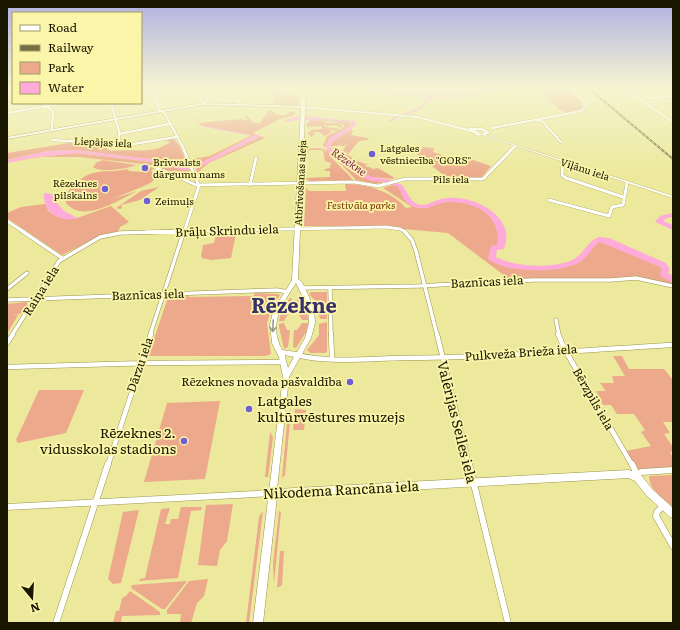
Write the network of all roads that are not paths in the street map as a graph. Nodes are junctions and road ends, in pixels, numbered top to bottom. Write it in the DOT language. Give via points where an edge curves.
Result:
graph roads {
  1 [pos="53,116"];
  2 [pos="130,116"];
  3 [pos="165,116"];
  4 [pos="303,116"];
  5 [pos="410,116"];
  6 [pos="557,116"];
  7 [pos="114,119"];
  8 [pos="540,119"];
  9 [pos="169,124"];
  10 [pos="492,128"];
  11 [pos="483,129"];
  12 [pos="52,130"];
  13 [pos="474,131"];
  14 [pos="488,132"];
  15 [pos="119,134"];
  16 [pos="483,135"];
  17 [pos="176,137"];
  18 [pos="7,138"];
  19 [pos="52,140"];
  20 [pos="497,140"];
  21 [pos="561,142"];
  22 [pos="119,145"];
  23 [pos="515,146"];
  24 [pos="256,158"];
  25 [pos="563,162"];
  26 [pos="155,167"];
  27 [pos="196,178"];
  28 [pos="187,182"];
  29 [pos="627,183"];
  30 [pos="300,184"];
  31 [pos="250,185"];
  32 [pos="199,186"];
  33 [pos="623,197"];
  34 [pos="673,197"];
  35 [pos="549,200"];
  36 [pos="7,220"];
  37 [pos="397,228"];
  38 [pos="298,229"];
  39 [pos="184,232"];
  40 [pos="62,258"];
  41 [pos="27,274"];
  42 [pos="295,280"];
  43 [pos="424,285"];
  44 [pos="673,286"];
  45 [pos="7,289"];
  46 [pos="330,289"];
  47 [pos="301,290"];
  48 [pos="288,292"];
  49 [pos="163,295"];
  50 [pos="36,299"];
  51 [pos="7,300"];
  52 [pos="556,320"];
  53 [pos="7,344"];
  54 [pos="673,345"];
  55 [pos="565,350"];
  56 [pos="279,352"];
  57 [pos="297,355"];
  58 [pos="441,358"];
  59 [pos="332,359"];
  60 [pos="283,362"];
  61 [pos="140,363"];
  62 [pos="7,367"];
  63 [pos="286,378"];
  64 [pos="673,470"];
  65 [pos="635,476"];
  66 [pos="473,482"];
  67 [pos="273,493"];
  68 [pos="96,502"];
  69 [pos="663,505"];
  70 [pos="7,507"];
  71 [pos="673,514"];
  72 [pos="673,546"];
  73 [pos="56,623"];
  74 [pos="258,623"];
  75 [pos="508,623"];
  1 -- 12 [label="street"];
  2 -- 7 [label="main road"];
  3 -- 9 [label="street"];
  4 -- 30 [label="main road, Atbrīvošanas aleja"];
  5 -- 13 [label="main road"];
  6 -- 8 [label="street"];
  7 -- 12 [label="main road"];
  7 -- 15 [label="street"];
  8 -- 10 [label="street"];
  8 -- 21 [label="street"];
  9 -- 15 [label="street"];
  9 -- 17 [label="street"];
  10 -- 11 [label="main road"];
  10 -- 14 [label="main road"];
  11 -- 13 [label="main road"];
  11 -- 14 [label="main road"];
  12 -- 18 [label="main road"];
  13 -- 16 [label="main road, Viļānu iela"];
  14 -- 16 [label="main road"];
  14 -- 20 [label="main road"];
  15 -- 22 [label="street"];
  16 -- 20 [label="main road, Viļānu iela"];
  17 -- 22 [label="street, Liepājas iela"];
  17 -- 27 [label="street"];
  19 -- 22 [label="street, Liepājas iela"];
  20 -- 23 [label="main road, Viļānu iela"];
  23 -- 25 [label="main road, Viļānu iela"];
  23 -- 30 [label="street, Pils iela" via="483,179 405,179 383,185 354,182"];
  24 -- 31 [label="street"];
  25 -- 29 [label="main road, Viļānu iela"];
  25 -- 33 [label="street" via="562,175 566,178"];
  26 -- 28 [label="street"];
  27 -- 28 [label="street"];
  27 -- 32 [label="street"];
  28 -- 32 [label="street"];
  29 -- 33 [label="street"];
  29 -- 34 [label="main road, Viļānu iela"];
  30 -- 31 [label="street"];
  30 -- 38 [label="main road, Atbrīvošanas aleja"];
  31 -- 32 [label="street"];
  32 -- 39 [label="street, Dārzu iela"];
  33 -- 35 [label="street" via="622,206 612,206 609,216"];
  36 -- 40 [label="street"];
  37 -- 38 [label="street, Brāļu Skrindu iela"];
  37 -- 43 [label="street, Valērijas Seiles iela" via="411,237"];
  38 -- 39 [label="street, Brāļu Skrindu iela"];
  38 -- 42 [label="main road, Atbrīvošanas aleja"];
  39 -- 40 [label="street, Brāļu Skrindu iela" via="110,235"];
  39 -- 49 [label="street, Dārzu iela"];
  40 -- 50 [label="street, Raiņa iela"];
  41 -- 45 [label="street"];
  42 -- 47 [label="main road, Atbrīvošanas aleja"];
  42 -- 48 [label="main road, Atbrīvošanas aleja"];
  43 -- 44 [label="street, Baznīcas iela" via="636,278"];
  43 -- 46 [label="street, Baznīcas iela"];
  43 -- 58 [label="street, Valērijas Seiles iela"];
  46 -- 47 [label="street, Baznīcas iela"];
  46 -- 59 [label="street"];
  47 -- 48 [label="main road"];
  47 -- 57 [label="main road, Atbrīvošanas aleja" via="311,308 312,323 308,338"];
  48 -- 49 [label="street, Baznīcas iela" via="277,290"];
  48 -- 56 [label="main road, Atbrīvošanas aleja, one-way" via="278,306 273,321 275,343"];
  49 -- 50 [label="street, Baznīcas iela"];
  49 -- 61 [label="street, Dārzu iela"];
  50 -- 51 [label="street, Baznīcas iela"];
  50 -- 53 [label="street, Raiņa iela"];
  52 -- 55 [label="street, Bērzpils iela" via="558,334"];
  54 -- 55 [label="street, Pulkveža Brieža iela"];
  55 -- 58 [label="street, Pulkveža Brieža iela"];
  55 -- 65 [label="street, Bērzpils iela" via="635,470"];
  56 -- 57 [label="main road"];
  56 -- 60 [label="main road, Atbrīvošanas aleja"];
  57 -- 59 [label="street, Pulkveža Brieža iela"];
  57 -- 63 [label="main road, Atbrīvošanas aleja"];
  58 -- 59 [label="street, Pulkveža Brieža iela"];
  58 -- 66 [label="street, Valērijas Seiles iela"];
  60 -- 61 [label="street"];
  60 -- 63 [label="main road, Atbrīvošanas aleja"];
  61 -- 62 [label="street"];
  61 -- 68 [label="street, Dārzu iela"];
  63 -- 67 [label="main road, Atbrīvošanas aleja"];
  64 -- 65 [label="street, Nikodema Rancāna iela" via="641,472"];
  65 -- 66 [label="main road, Nikodema Rancāna iela" via="626,474"];
  65 -- 69 [label="main road"];
  66 -- 67 [label="main road, Nikodema Rancāna iela"];
  66 -- 75 [label="street, Valērijas Seiles iela"];
  67 -- 68 [label="street, Nikodema Rancāna iela"];
  67 -- 74 [label="main road, Atbrīvošanas aleja"];
  68 -- 70 [label="street, Nikodema Rancāna iela"];
  68 -- 73 [label="street, Dārzu iela"];
  69 -- 71 [label="main road"];
  69 -- 72 [label="street" via="656,516"];
}
